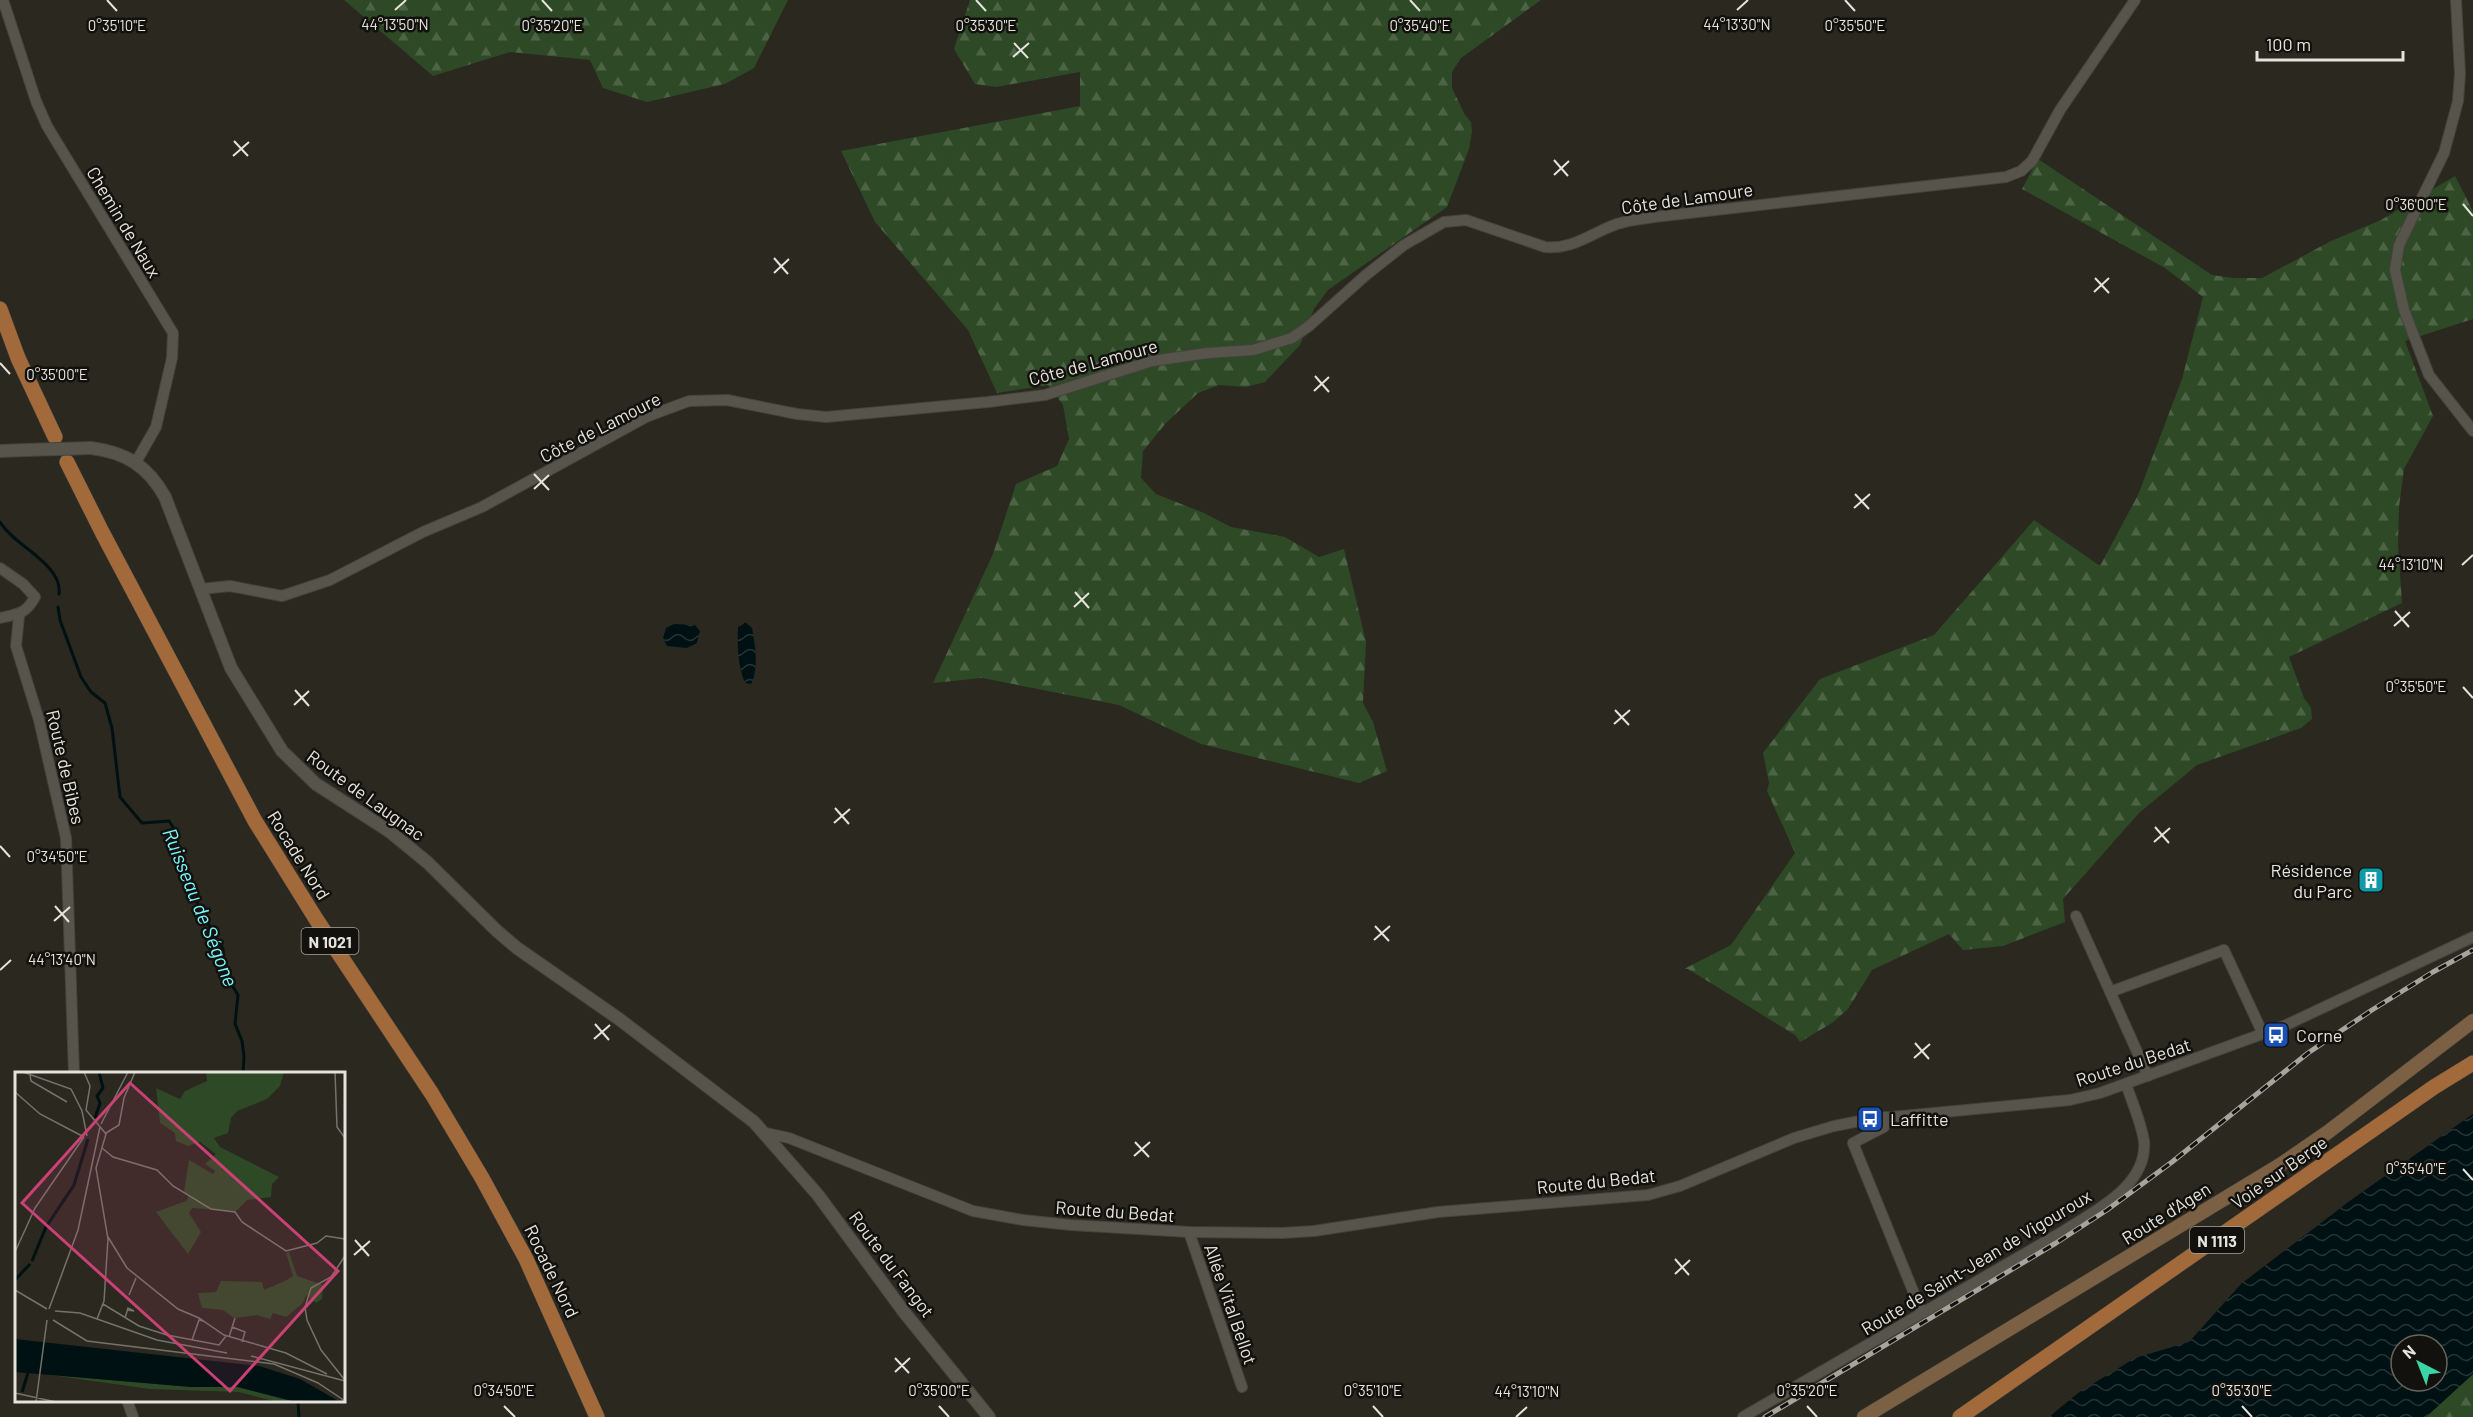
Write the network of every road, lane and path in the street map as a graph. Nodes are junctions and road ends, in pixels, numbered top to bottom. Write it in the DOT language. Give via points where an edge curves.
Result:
graph roads {
  1 [pos="3,0"];
  2 [pos="2135,0"];
  3 [pos="2456,0"];
  4 [pos="0,309"];
  5 [pos="2473,430"];
  6 [pos="55,437"];
  7 [pos="0,452"];
  8 [pos="67,462"];
  9 [pos="136,462"];
  10 [pos="0,568"];
  11 [pos="201,588"];
  12 [pos="19,616"];
  13 [pos="0,618"];
  14 [pos="2076,916"];
  15 [pos="2473,937"];
  16 [pos="2110,992"];
  17 [pos="2473,1021"];
  18 [pos="2264,1034"];
  19 [pos="2473,1063"];
  20 [pos="74,1072"];
  21 [pos="2148,1076"];
  22 [pos="2126,1084"];
  23 [pos="1885,1118"];
  24 [pos="766,1134"];
  25 [pos="1189,1232"];
  26 [pos="1922,1313"];
  27 [pos="1242,1387"];
  28 [pos="127,1402"];
  29 [pos="133,1417"];
  30 [pos="597,1417"];
  31 [pos="990,1417"];
  32 [pos="1743,1417"];
  33 [pos="1864,1417"];
  34 [pos="1960,1417"];
  1 -- 9 [label="street, Chemin de Naux" via="47,126 173,333 172,358 156,427"];
  2 -- 11 [label="street, Côte de Lamoure" via="2060,110 2032,161 2021,171 2002,178 1638,220 1555,248 1466,220 1450,220 1404,245 1309,326 1276,345 1152,361 1045,395 891,412 826,417 727,400 689,401 646,417 493,502 423,532 330,580 282,596 230,586"];
  3 -- 5 [label="street" via="2458,100 2444,153 2399,245 2397,286 2429,375"];
  4 -- 6 [label="main road"];
  7 -- 9 [label="street, Route de Laugnac, bridge" via="91,448 115,452"];
  8 -- 30 [label="main road, Rocade Nord / N 1021" via="255,820 482,1178 526,1259"];
  9 -- 11 [label="street, Route de Laugnac" via="165,497"];
  10 -- 12 [label="street" via="35,597"];
  11 -- 24 [label="street, Route de Laugnac" via="231,668 265,726 298,769 389,831 427,862 497,932 661,1050"];
  12 -- 13 [label="street"];
  12 -- 20 [label="street, Route de Bibes" via="16,646 39,720 66,838"];
  14 -- 16 [label="street"];
  15 -- 18 [label="street, Route du Bedat"];
  16 -- 18 [label="street" via="2224,950"];
  16 -- 21 [label="street"];
  17 -- 33 [label="main road, Route d'Agen" via="2280,1165"];
  18 -- 21 [label="street, Route du Bedat"];
  19 -- 34 [label="main road, Voie sur Berge / N 1113"];
  21 -- 22 [label="street, Route du Bedat"];
  22 -- 23 [label="street, Route du Bedat" via="2070,1100"];
  22 -- 26 [label="street, Route de Saint-Jean de Vigouroux" via="2143,1138 2144,1154 2144,1161 2130,1182 2062,1232"];
  23 -- 25 [label="street, Route du Bedat" via="1834,1126 1794,1138 1680,1186 1648,1195 1438,1212 1314,1231"];
  23 -- 26 [label="street" via="1878,1131 1853,1143"];
  24 -- 25 [label="street, Route du Bedat" via="789,1138 973,1211 1071,1226"];
  24 -- 31 [label="street, Route du Fangot"];
  25 -- 27 [label="street, Allée Vital Bellot"];
  26 -- 32 [label="street, Route de Saint-Jean de Vigouroux"];
  28 -- 29 [label="street"];
}
